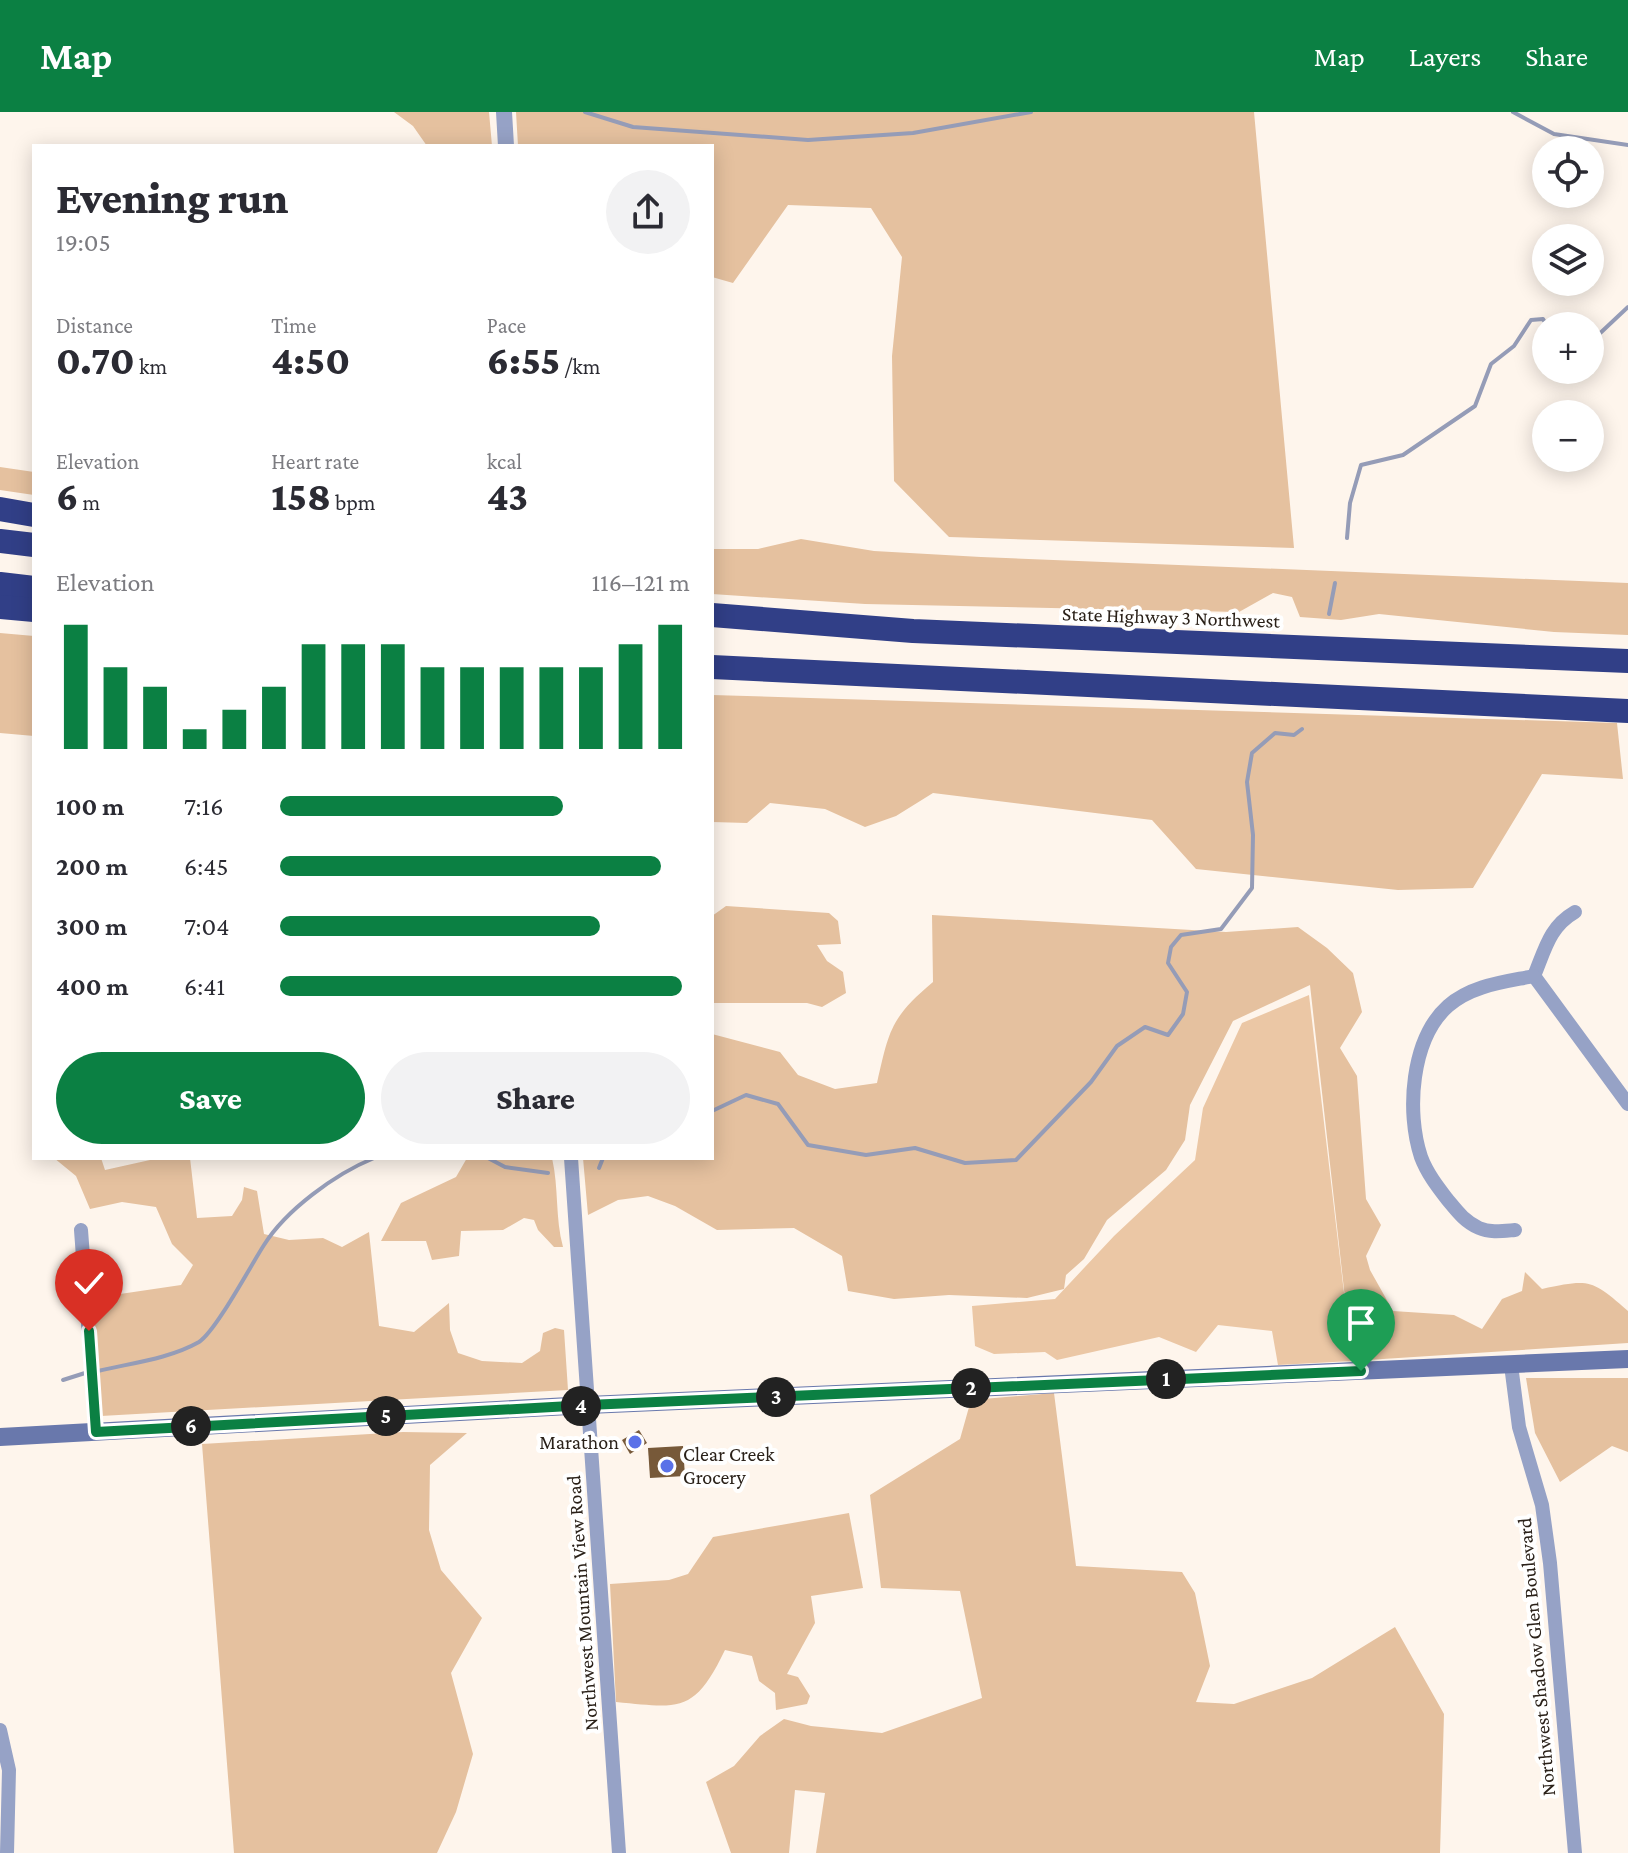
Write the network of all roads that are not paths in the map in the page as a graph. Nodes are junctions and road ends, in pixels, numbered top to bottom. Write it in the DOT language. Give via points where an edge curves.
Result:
graph roads {
  1 [pos="504,112"];
  2 [pos="506,144"];
  3 [pos="0,509"];
  4 [pos="32,515"];
  5 [pos="0,541"];
  6 [pos="32,545"];
  7 [pos="0,584"];
  8 [pos="32,588"];
  9 [pos="0,607"];
  10 [pos="32,610"];
  11 [pos="714,615"];
  12 [pos="1628,661"];
  13 [pos="714,667"];
  14 [pos="1628,711"];
  15 [pos="1575,912"];
  16 [pos="1534,976"];
  17 [pos="1628,1104"];
  18 [pos="571,1160"];
  19 [pos="81,1230"];
  20 [pos="1515,1230"];
  21 [pos="1628,1359"];
  22 [pos="1511,1365"];
  23 [pos="588,1405"];
  24 [pos="96,1432"];
  25 [pos="0,1437"];
  26 [pos="0,1730"];
  27 [pos="7,1853"];
  28 [pos="619,1853"];
  29 [pos="1575,1853"];
  1 -- 2 [label="street"];
  3 -- 4 [label="highway"];
  5 -- 6 [label="highway"];
  7 -- 8 [label="highway"];
  9 -- 10 [label="highway"];
  11 -- 12 [label="highway, State Highway 3 Northwest" via="913,631"];
  13 -- 14 [label="highway"];
  15 -- 16 [label="street" via="1559,921"];
  16 -- 17 [label="street"];
  16 -- 20 [label="street" via="1482,987 1446,1008 1423,1045 1414,1098 1417,1139 1431,1179 1464,1219 1488,1231"];
  18 -- 23 [label="street, Northwest Mountain View Road"];
  19 -- 24 [label="street"];
  21 -- 22 [label="main road"];
  22 -- 23 [label="main road"];
  22 -- 29 [label="street, Northwest Shadow Glen Boulevard" via="1519,1427 1542,1505 1550,1563"];
  23 -- 24 [label="main road"];
  23 -- 28 [label="street, Northwest Mountain View Road"];
  24 -- 25 [label="main road"];
  26 -- 27 [label="street" via="9,1770"];
}
